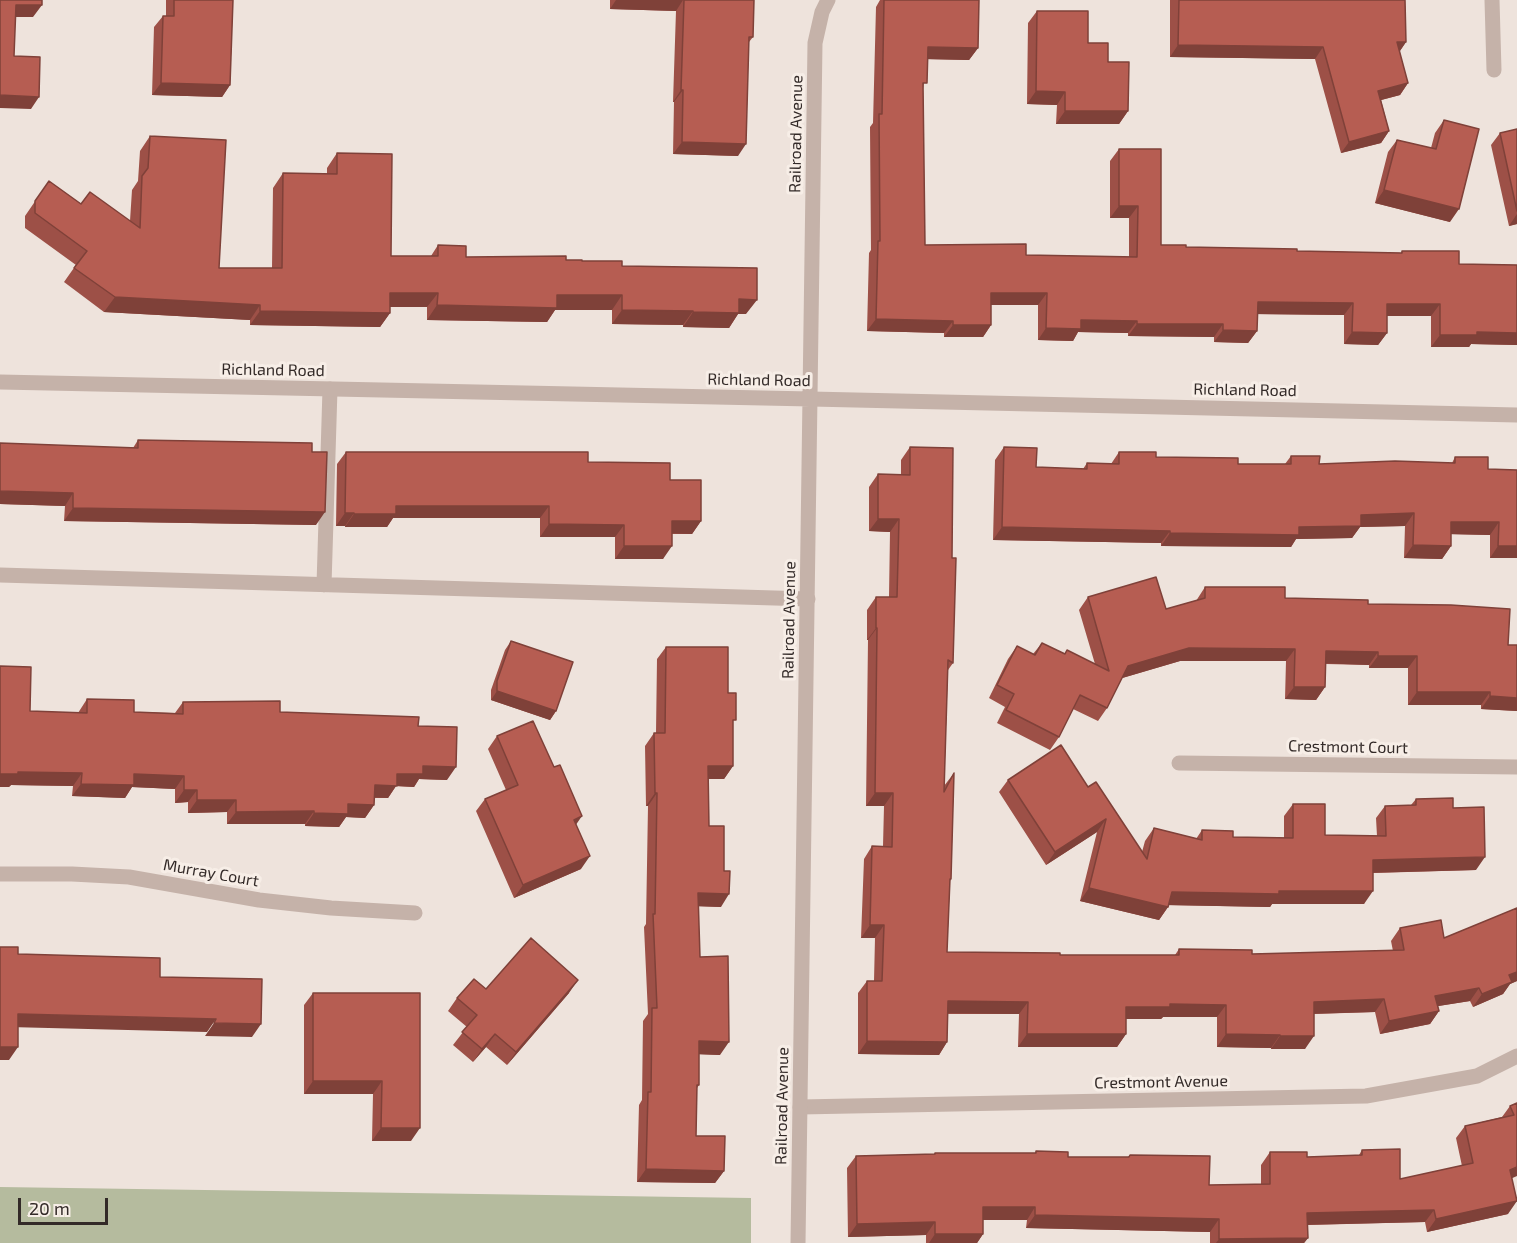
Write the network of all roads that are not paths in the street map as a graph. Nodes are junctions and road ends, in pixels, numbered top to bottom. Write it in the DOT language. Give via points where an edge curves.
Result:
graph roads {
  1 [pos="828,0"];
  2 [pos="1492,0"];
  3 [pos="1494,70"];
  4 [pos="0,382"];
  5 [pos="330,389"];
  6 [pos="811,399"];
  7 [pos="1517,414"];
  8 [pos="0,575"];
  9 [pos="324,585"];
  10 [pos="808,599"];
  11 [pos="1179,763"];
  12 [pos="1517,767"];
  13 [pos="0,874"];
  14 [pos="415,913"];
  15 [pos="1517,1056"];
  16 [pos="800,1107"];
  17 [pos="798,1243"];
  1 -- 6 [label="street, Railroad Avenue" via="815,44"];
  2 -- 3 [label="street"];
  4 -- 5 [label="street, Richland Road"];
  5 -- 6 [label="street, Richland Road"];
  5 -- 9 [label="street"];
  6 -- 7 [label="street, Richland Road"];
  6 -- 10 [label="street, Railroad Avenue"];
  8 -- 9 [label="street"];
  9 -- 10 [label="street"];
  10 -- 16 [label="street, Railroad Avenue"];
  11 -- 12 [label="street, Crestmont Court"];
  13 -- 14 [label="street, Murray Court" via="129,877 260,900"];
  15 -- 16 [label="street, Crestmont Avenue" via="1477,1076 1366,1096"];
  16 -- 17 [label="street, Railroad Avenue"];
}
